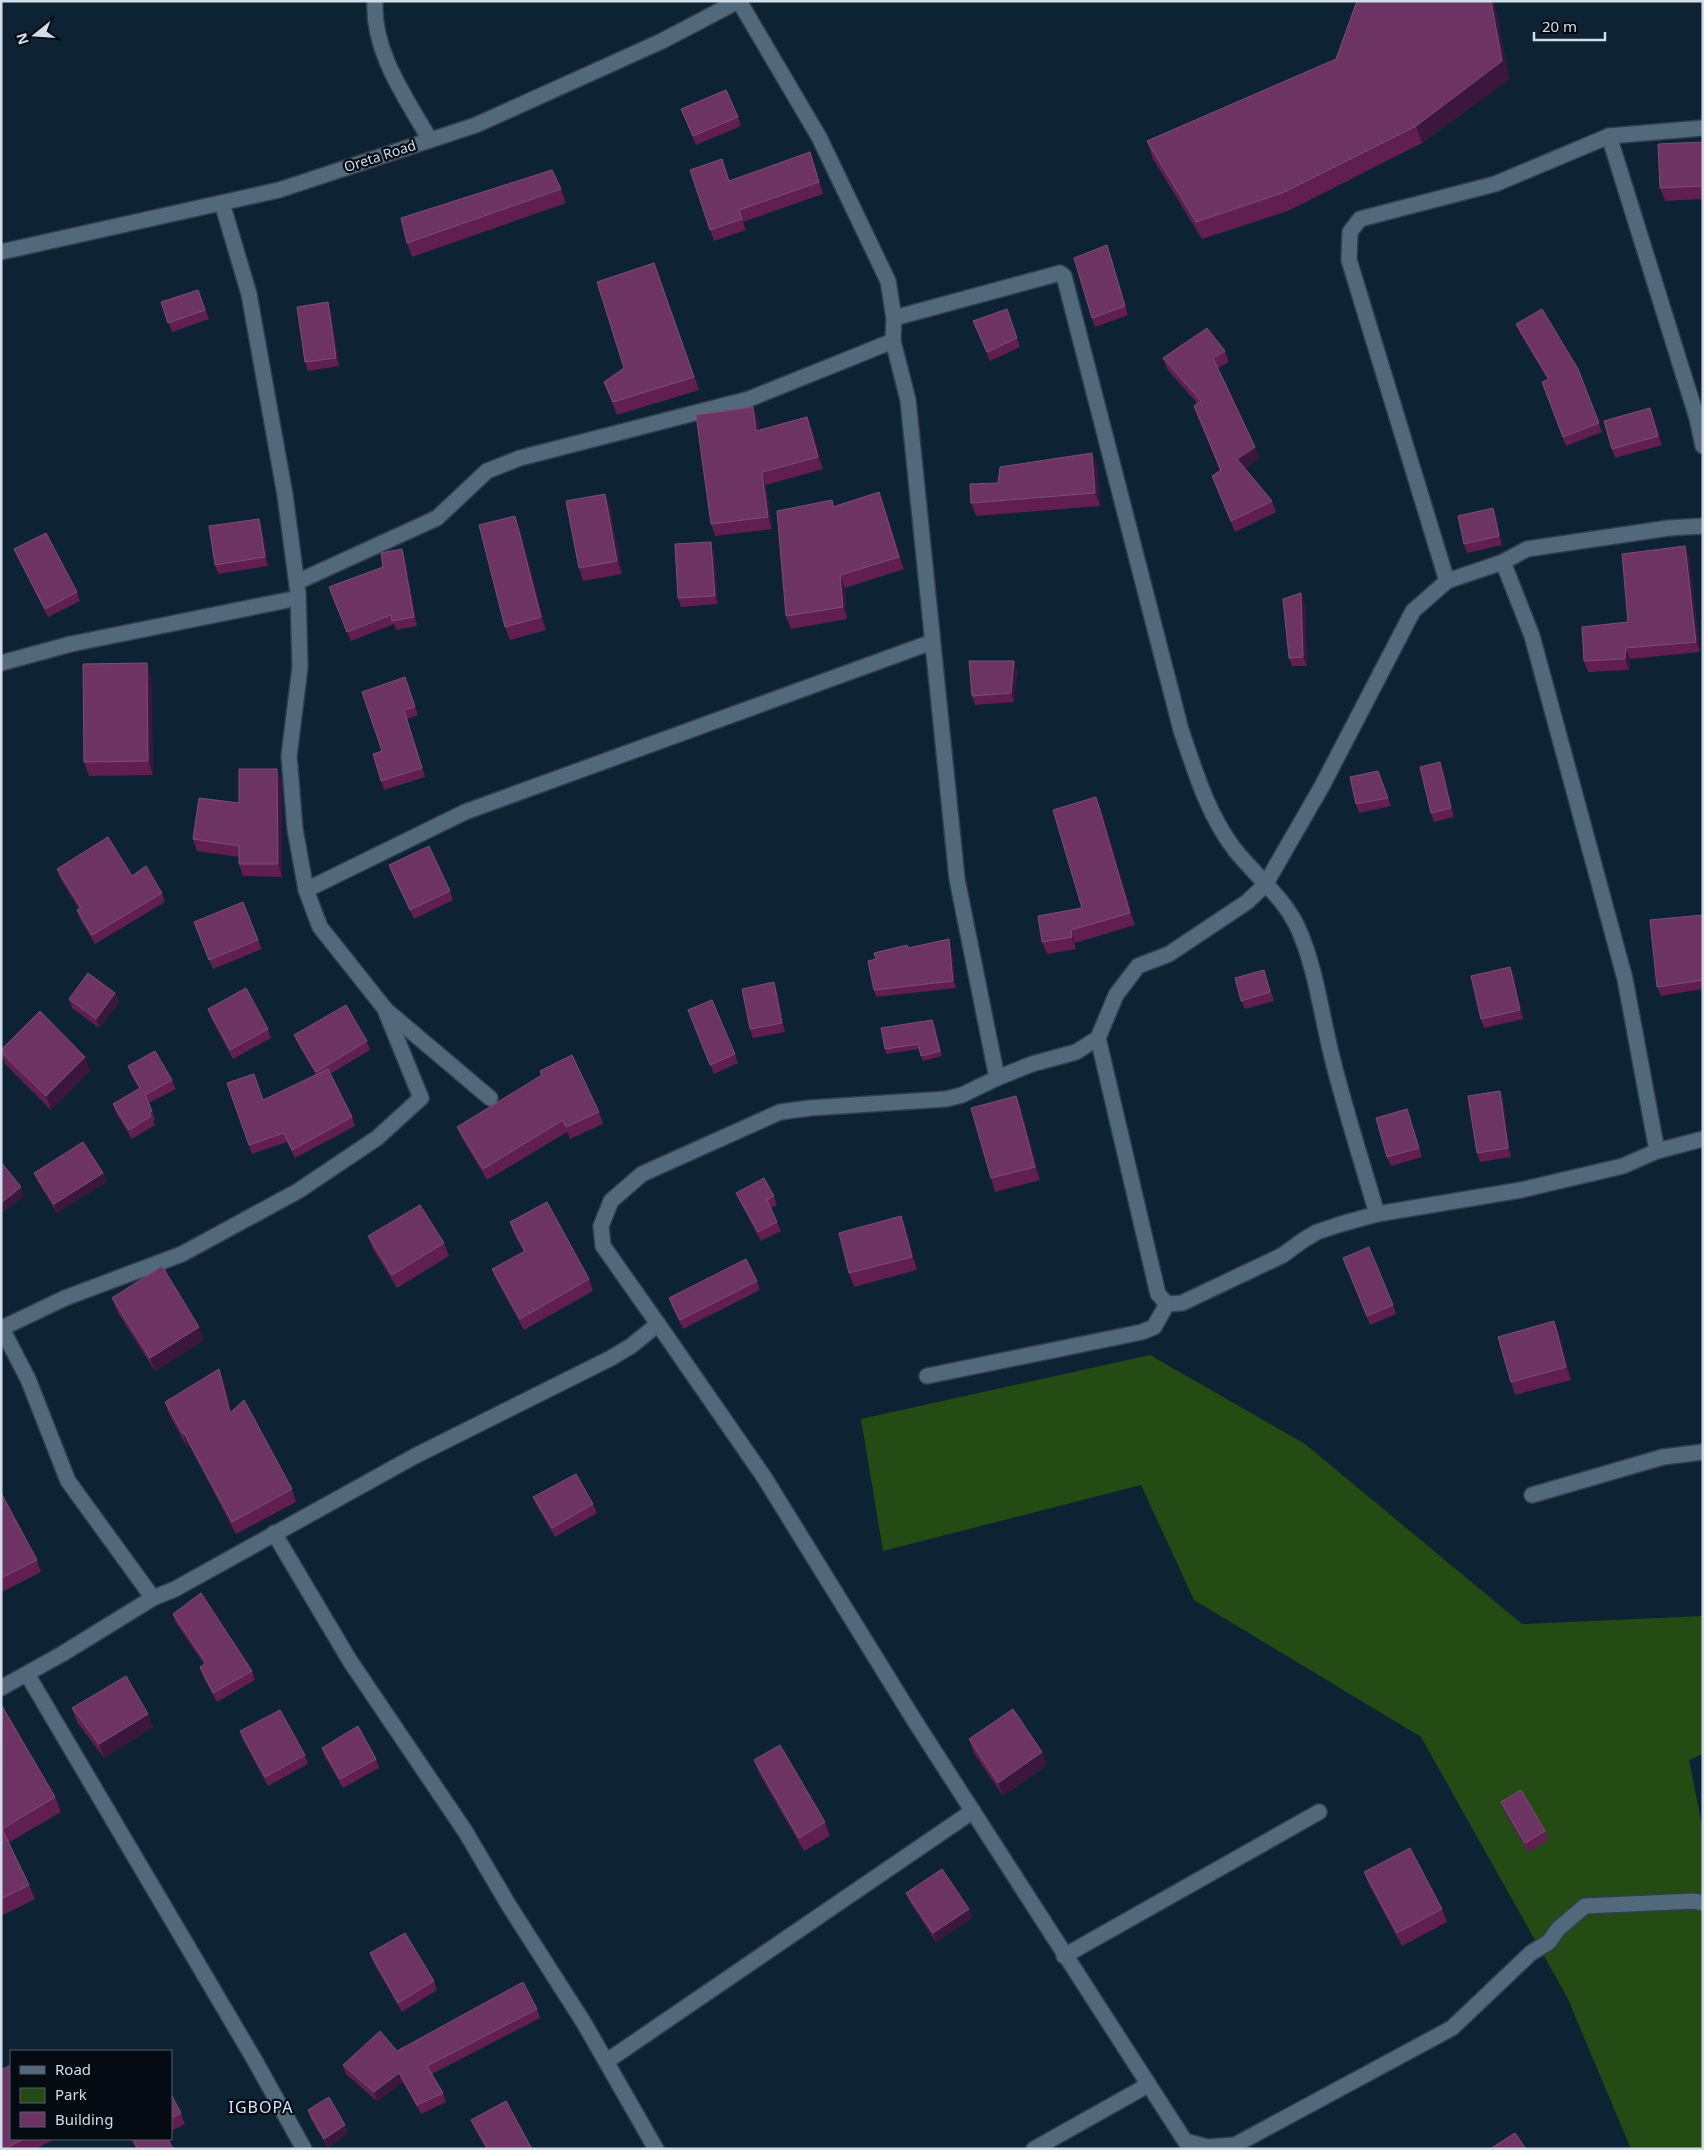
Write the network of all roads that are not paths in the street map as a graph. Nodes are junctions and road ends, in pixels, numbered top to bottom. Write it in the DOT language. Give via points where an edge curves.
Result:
graph roads {
  1 [pos="374,1"];
  2 [pos="739,1"];
  3 [pos="1703,128"];
  4 [pos="1609,136"];
  5 [pos="430,140"];
  6 [pos="222,203"];
  7 [pos="1,252"];
  8 [pos="894,318"];
  9 [pos="894,341"];
  10 [pos="1703,446"];
  11 [pos="1703,526"];
  12 [pos="1503,562"];
  13 [pos="1447,581"];
  14 [pos="297,582"];
  15 [pos="298,598"];
  16 [pos="932,642"];
  17 [pos="1,663"];
  18 [pos="1265,885"];
  19 [pos="306,890"];
  20 [pos="386,1010"];
  21 [pos="1098,1038"];
  22 [pos="997,1078"];
  23 [pos="490,1098"];
  24 [pos="1703,1139"];
  25 [pos="1657,1151"];
  26 [pos="1378,1214"];
  27 [pos="1167,1304"];
  28 [pos="658,1324"];
  29 [pos="2,1327"];
  30 [pos="927,1376"];
  31 [pos="1703,1452"];
  32 [pos="1532,1495"];
  33 [pos="274,1533"];
  34 [pos="153,1598"];
  35 [pos="27,1674"];
  36 [pos="1,1688"];
  37 [pos="973,1811"];
  38 [pos="1320,1812"];
  39 [pos="1703,1903"];
  40 [pos="1064,1956"];
  41 [pos="607,2060"];
  42 [pos="1148,2085"];
  43 [pos="304,2149"];
  44 [pos="656,2149"];
  45 [pos="1034,2149"];
  1 -- 5 [label="street" via="380,40 394,77"];
  2 -- 5 [label="street, Oreta Road" via="662,41 476,125"];
  2 -- 8 [label="street" via="819,137 888,281"];
  3 -- 4 [label="street"];
  4 -- 10 [label="street"];
  4 -- 13 [label="street" via="1495,184 1360,219 1350,232 1349,260"];
  5 -- 6 [label="street, Oreta Road" via="279,190"];
  6 -- 7 [label="street, Oreta Road"];
  6 -- 14 [label="street" via="249,294"];
  8 -- 9 [label="street"];
  8 -- 18 [label="street" via="1060,273 1064,276 1181,730 1215,818 1234,849"];
  9 -- 14 [label="street" via="749,399 520,458 487,471 437,518"];
  9 -- 16 [label="street" via="908,400"];
  11 -- 12 [label="street" via="1527,549"];
  12 -- 13 [label="street"];
  12 -- 25 [label="street" via="1538,654 1626,979"];
  13 -- 18 [label="street" via="1414,611 1322,786"];
  14 -- 15 [label="street"];
  15 -- 17 [label="street" via="70,644"];
  15 -- 19 [label="street" via="300,667 289,756 295,829"];
  16 -- 19 [label="street" via="465,812"];
  16 -- 22 [label="street" via="957,879"];
  18 -- 21 [label="street" via="1247,902 1169,954 1138,966 1116,996"];
  18 -- 26 [label="street" via="1287,907 1309,958 1333,1059"];
  19 -- 20 [label="street" via="320,927"];
  20 -- 23 [label="street"];
  20 -- 29 [label="street" via="421,1098 377,1138 298,1191 182,1254 65,1298"];
  21 -- 22 [label="street" via="1076,1052"];
  21 -- 27 [label="street" via="1158,1294"];
  22 -- 28 [label="street" via="946,1099 780,1112 642,1174 611,1201 601,1226 603,1246"];
  24 -- 25 [label="street"];
  25 -- 26 [label="street" via="1623,1166 1521,1190"];
  26 -- 27 [label="street" via="1317,1232 1264,1265 1182,1303"];
  27 -- 30 [label="street" via="1154,1327 1142,1332"];
  28 -- 33 [label="street" via="611,1358 415,1456"];
  28 -- 37 [label="street" via="764,1477"];
  29 -- 34 [label="street" via="42,1411 68,1482"];
  31 -- 32 [label="street" via="1663,1457"];
  33 -- 34 [label="street"];
  33 -- 41 [label="street" via="350,1661 465,1831"];
  34 -- 35 [label="street"];
  35 -- 36 [label="street"];
  35 -- 43 [label="street"];
  37 -- 40 [label="street"];
  37 -- 41 [label="street"];
  38 -- 40 [label="street"];
  39 -- 42 [label="street" via="1586,1906 1452,2028 1236,2145 1207,2147 1185,2141"];
  40 -- 42 [label="street"];
  41 -- 44 [label="street"];
  42 -- 45 [label="street"];
}
